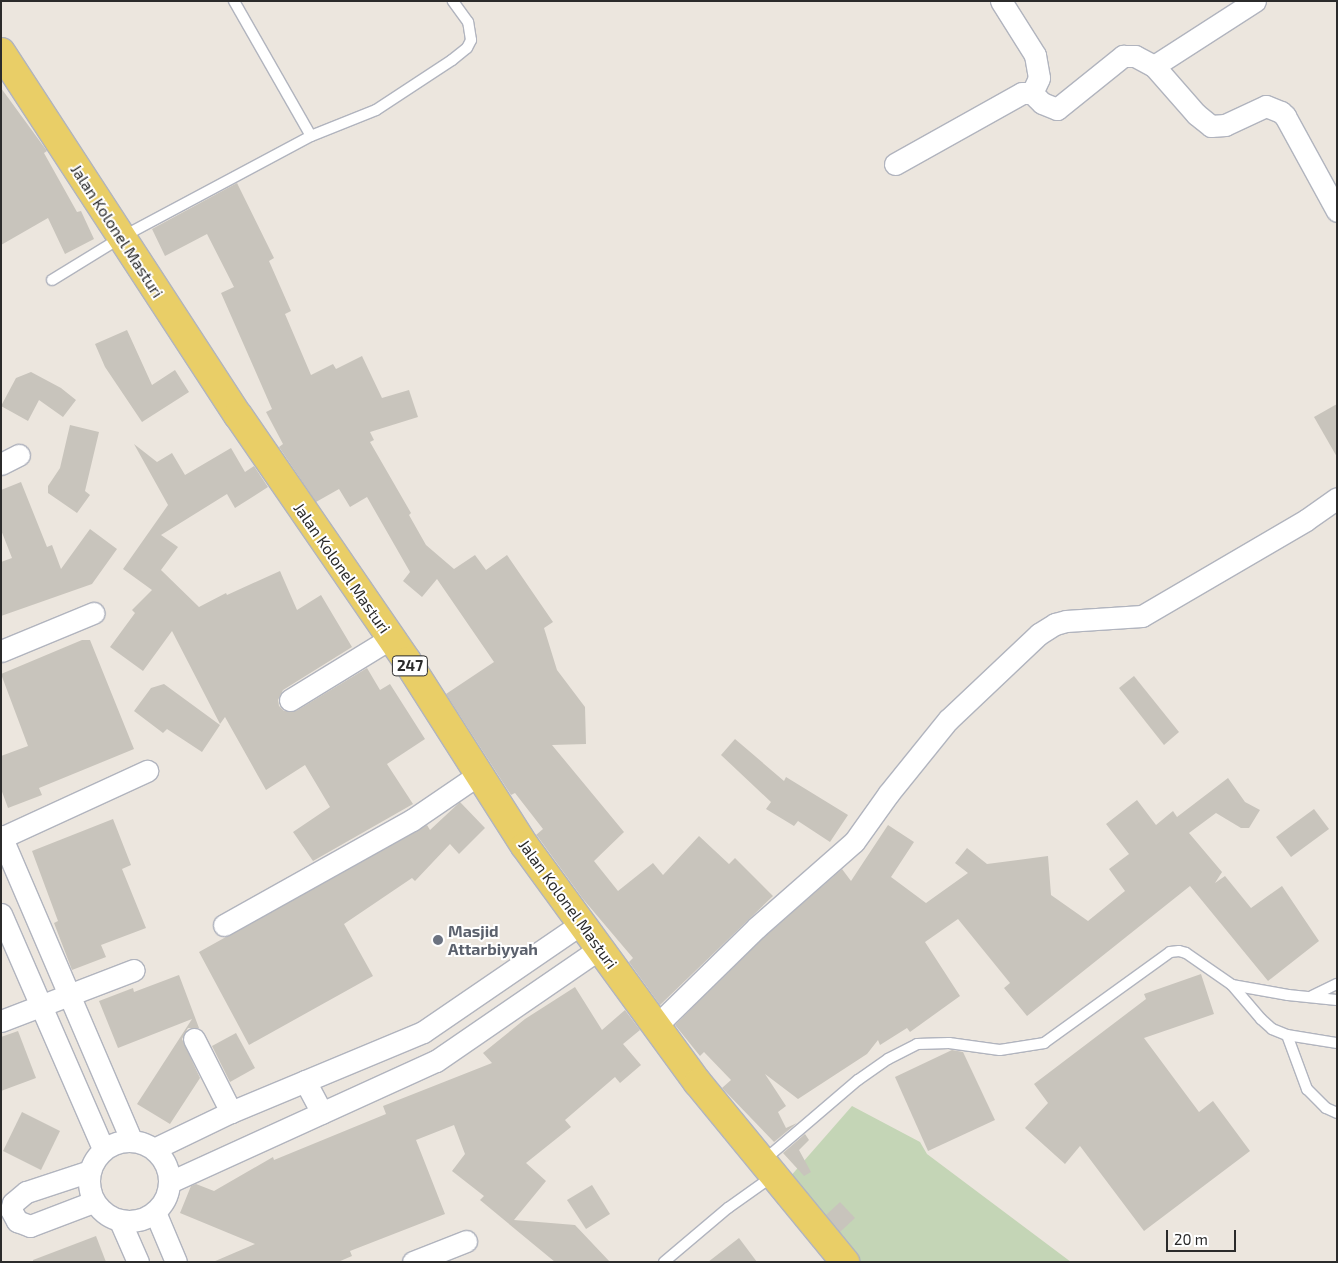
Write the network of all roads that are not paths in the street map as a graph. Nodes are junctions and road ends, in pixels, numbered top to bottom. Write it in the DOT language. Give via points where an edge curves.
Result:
graph roads {
  1 [pos="234,1"];
  2 [pos="453,1"];
  3 [pos="1001,1"];
  4 [pos="1255,1"];
  5 [pos="1,52"];
  6 [pos="1154,66"];
  7 [pos="1032,93"];
  8 [pos="311,136"];
  9 [pos="896,164"];
  10 [pos="1337,211"];
  11 [pos="122,237"];
  12 [pos="52,280"];
  13 [pos="1337,498"];
  14 [pos="93,613"];
  15 [pos="391,638"];
  16 [pos="1,651"];
  17 [pos="290,700"];
  18 [pos="148,771"];
  19 [pos="478,775"];
  20 [pos="1,837"];
  21 [pos="7,865"];
  22 [pos="1,914"];
  23 [pos="581,924"];
  24 [pos="224,925"];
  25 [pos="599,949"];
  26 [pos="134,970"];
  27 [pos="1337,984"];
  28 [pos="1232,985"];
  29 [pos="70,995"];
  30 [pos="1312,996"];
  31 [pos="1337,1000"];
  32 [pos="41,1006"];
  33 [pos="80,1018"];
  34 [pos="1,1020"];
  35 [pos="656,1026"];
  36 [pos="51,1029"];
  37 [pos="1287,1035"];
  38 [pos="194,1040"];
  39 [pos="1337,1042"];
  40 [pos="305,1081"];
  41 [pos="230,1112"];
  42 [pos="322,1113"];
  43 [pos="1337,1113"];
  44 [pos="131,1139"];
  45 [pos="103,1148"];
  46 [pos="154,1149"];
  47 [pos="768,1169"];
  48 [pos="90,1171"];
  49 [pos="170,1182"];
  50 [pos="94,1202"];
  51 [pos="155,1212"];
  52 [pos="120,1221"];
  53 [pos="466,1241"];
  54 [pos="138,1262"];
  55 [pos="176,1262"];
  56 [pos="413,1262"];
  57 [pos="664,1262"];
  58 [pos="845,1262"];
  1 -- 8 [label="lane"];
  2 -- 8 [label="lane" via="471,31 467,48 376,110"];
  3 -- 7 [label="street" via="1034,55 1039,78"];
  4 -- 6 [label="street"];
  5 -- 11 [label="main road, Jalan Kolonel Masturi / 247"];
  6 -- 7 [label="street" via="1135,56 1123,56 1057,109 1042,103"];
  6 -- 10 [label="street" via="1196,114 1211,126 1224,125 1266,106 1281,112"];
  7 -- 9 [label="street" via="1022,93 1000,104"];
  8 -- 11 [label="lane"];
  11 -- 12 [label="lane"];
  11 -- 15 [label="main road, Jalan Kolonel Masturi / 247" via="238,416"];
  13 -- 35 [label="street" via="1306,520 1142,616 1066,621 1039,634 948,720 889,792 854,842 756,928"];
  14 -- 16 [label="street"];
  15 -- 17 [label="street"];
  15 -- 19 [label="main road, Jalan Kolonel Masturi / 247"];
  18 -- 20 [label="street"];
  19 -- 23 [label="main road, Jalan Kolonel Masturi / 247" via="524,846"];
  19 -- 24 [label="street" via="412,820"];
  20 -- 21 [label="street"];
  21 -- 29 [label="street"];
  22 -- 32 [label="street"];
  23 -- 25 [label="main road, Jalan Kolonel Masturi / 247"];
  23 -- 40 [label="street" via="423,1032"];
  25 -- 35 [label="main road, Jalan Kolonel Masturi / 247"];
  25 -- 42 [label="street" via="436,1061"];
  26 -- 29 [label="street"];
  27 -- 30 [label="lane"];
  28 -- 30 [label="lane" via="1288,996"];
  28 -- 37 [label="lane" via="1272,1029"];
  28 -- 47 [label="lane" via="1186,953 1170,952 1044,1044 1000,1050 950,1043 917,1044 858,1080"];
  29 -- 32 [label="street"];
  29 -- 33 [label="street"];
  30 -- 31 [label="lane"];
  32 -- 34 [label="street"];
  32 -- 36 [label="street"];
  33 -- 36 [label="street"];
  33 -- 44 [label="street"];
  35 -- 47 [label="main road, Jalan Kolonel Masturi / 247"];
  36 -- 45 [label="street"];
  37 -- 39 [label="lane"];
  37 -- 43 [label="lane" via="1307,1089 1326,1108"];
  38 -- 41 [label="street"];
  40 -- 41 [label="street"];
  40 -- 42 [label="street"];
  41 -- 46 [label="street"];
  42 -- 49 [label="street"];
  44 -- 45 [label="street" via="116,1141"];
  44 -- 46 [label="street"];
  45 -- 48 [label="street"];
  46 -- 49 [label="street" via="166,1164"];
  47 -- 57 [label="lane"];
  47 -- 58 [label="main road, Jalan Kolonel Masturi / 247"];
  48 -- 50 [label="street" via="88,1186"];
  48 -- 50 [label="street" via="26,1192 13,1203 11,1210 17,1221 30,1226"];
  49 -- 51 [label="street" via="165,1199"];
  50 -- 52 [label="street" via="104,1213"];
  51 -- 52 [label="street" via="136,1222"];
  51 -- 55 [label="street"];
  52 -- 54 [label="street"];
  53 -- 56 [label="street"];
}
